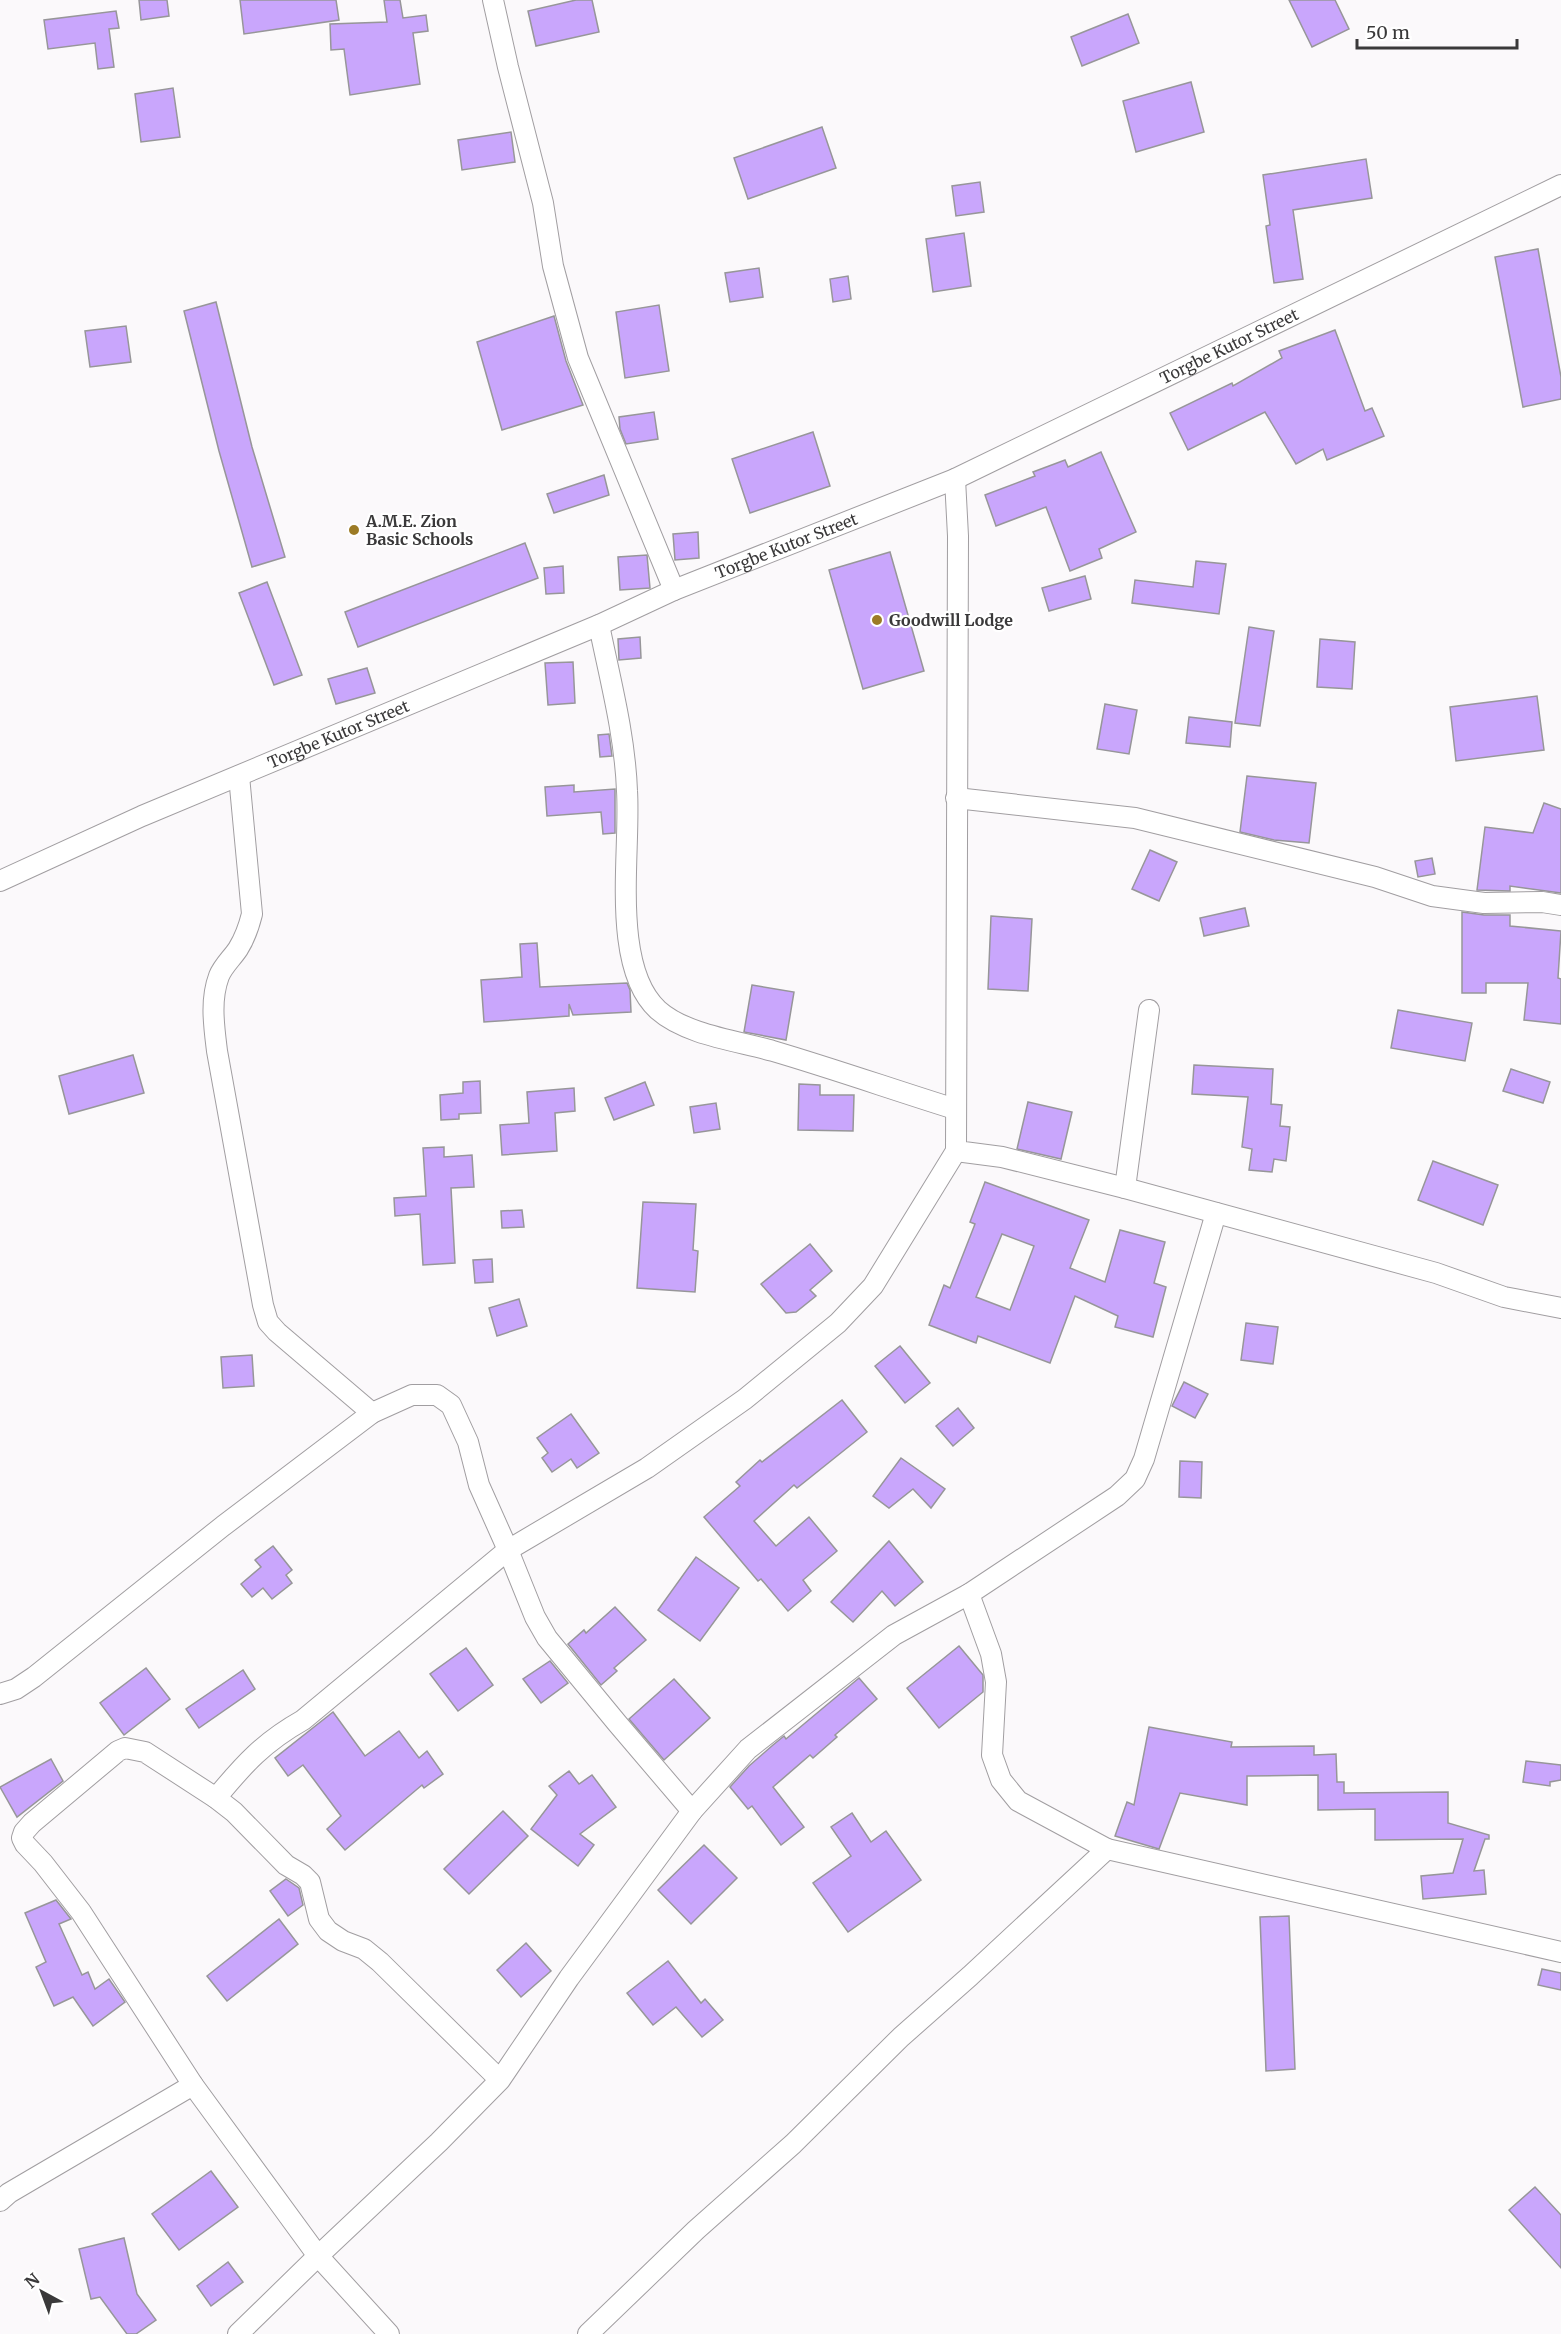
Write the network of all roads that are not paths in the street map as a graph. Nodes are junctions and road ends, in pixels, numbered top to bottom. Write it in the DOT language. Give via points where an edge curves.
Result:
graph roads {
  1 [pos="493,0"];
  2 [pos="1561,185"];
  3 [pos="956,479"];
  4 [pos="674,590"];
  5 [pos="599,625"];
  6 [pos="238,776"];
  7 [pos="956,798"];
  8 [pos="0,881"];
  9 [pos="1561,905"];
  10 [pos="1149,1010"];
  11 [pos="955,1109"];
  12 [pos="956,1151"];
  13 [pos="1125,1188"];
  14 [pos="1216,1213"];
  15 [pos="1561,1308"];
  16 [pos="372,1413"];
  17 [pos="508,1550"];
  18 [pos="969,1594"];
  19 [pos="0,1694"];
  20 [pos="216,1798"];
  21 [pos="692,1810"];
  22 [pos="1107,1849"];
  23 [pos="1561,1952"];
  24 [pos="500,2080"];
  25 [pos="193,2085"];
  26 [pos="0,2201"];
  27 [pos="318,2256"];
  28 [pos="238,2334"];
  29 [pos="389,2334"];
  30 [pos="588,2334"];
  1 -- 4 [label="street" via="543,203 553,267 578,358"];
  2 -- 3 [label="street, Torgbe Kutor Street"];
  3 -- 4 [label="street, Torgbe Kutor Street"];
  3 -- 7 [label="street"];
  4 -- 5 [label="street, Torgbe Kutor Street"];
  5 -- 6 [label="street, Torgbe Kutor Street"];
  5 -- 11 [label="street" via="627,790 627,919 634,968 642,990 659,1010 684,1027 774,1051"];
  6 -- 8 [label="street, Torgbe Kutor Street"];
  6 -- 16 [label="street" via="252,914 243,940 220,974 213,1016 263,1305 268,1322 277,1332"];
  7 -- 9 [label="street" via="1136,818 1432,896 1484,903"];
  7 -- 11 [label="street"];
  10 -- 13 [label="street"];
  11 -- 12 [label="street"];
  12 -- 13 [label="street" via="1002,1157"];
  12 -- 17 [label="street" via="873,1286 838,1323 745,1399 647,1468"];
  13 -- 14 [label="street"];
  14 -- 15 [label="street" via="1436,1273 1504,1297"];
  14 -- 18 [label="street" via="1135,1479 1117,1496"];
  16 -- 17 [label="street" via="412,1395 436,1395 451,1405 468,1442 479,1485"];
  16 -- 19 [label="street" via="34,1677"];
  17 -- 20 [label="street" via="303,1720 249,1759"];
  17 -- 21 [label="street" via="547,1638"];
  18 -- 21 [label="street" via="894,1635 835,1680 748,1749"];
  18 -- 22 [label="street" via="993,1663 996,1682 992,1755 1001,1780 1018,1801"];
  20 -- 24 [label="street" via="286,1865 310,1882 319,1919 328,1931 380,1962"];
  20 -- 25 [label="street" via="146,1752 125,1748 32,1823 22,1838 81,1912"];
  21 -- 24 [label="street"];
  22 -- 23 [label="street"];
  22 -- 30 [label="street" via="901,2037 793,2144"];
  24 -- 27 [label="street"];
  25 -- 26 [label="street"];
  25 -- 27 [label="street"];
  27 -- 28 [label="street"];
  27 -- 29 [label="street"];
}
